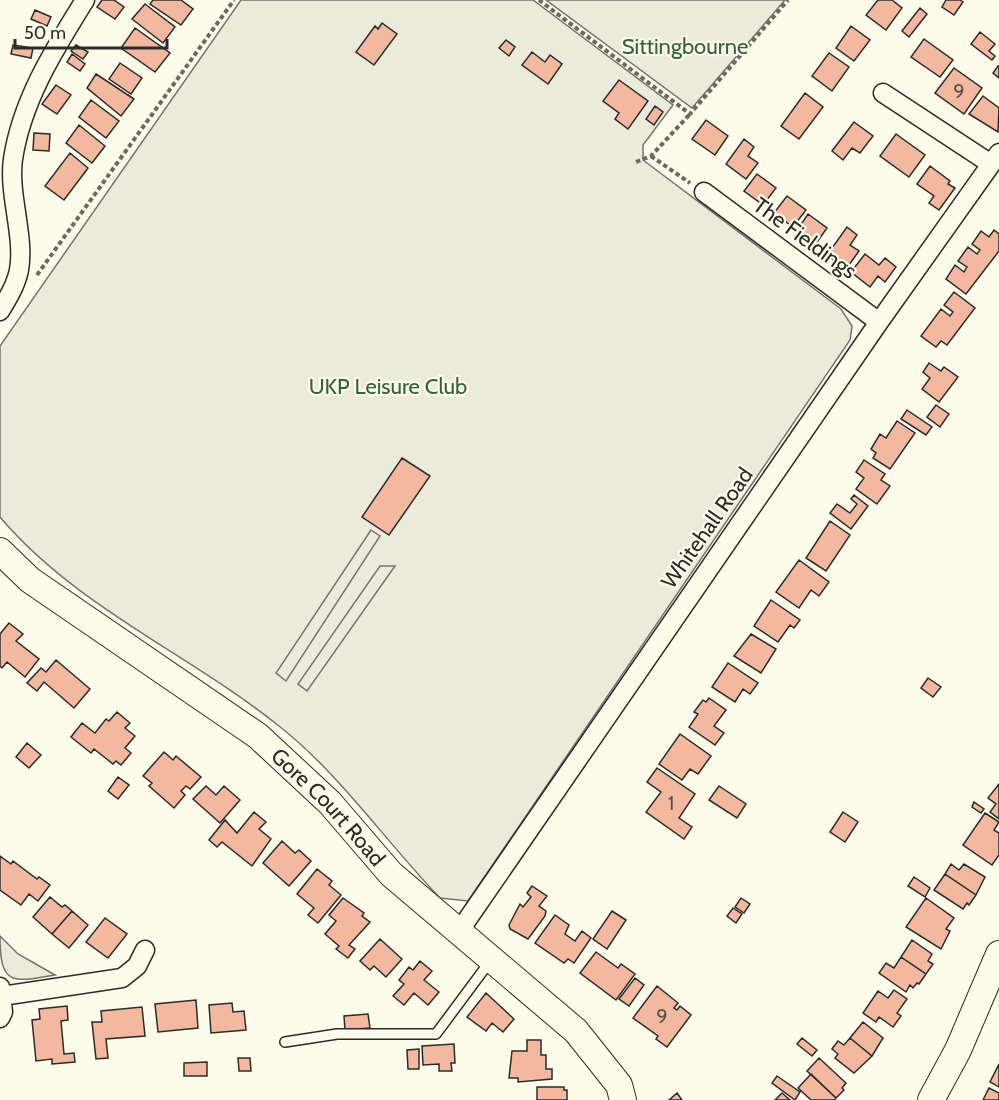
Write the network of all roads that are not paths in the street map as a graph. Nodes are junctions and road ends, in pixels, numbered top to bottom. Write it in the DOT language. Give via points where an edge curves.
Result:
graph roads {
  1 [pos="85,0"];
  2 [pos="883,93"];
  3 [pos="995,158"];
  4 [pos="704,192"];
  5 [pos="0,311"];
  6 [pos="879,322"];
  7 [pos="0,551"];
  8 [pos="458,933"];
  9 [pos="145,950"];
  10 [pos="999,954"];
  11 [pos="492,958"];
  12 [pos="1,991"];
  13 [pos="0,1018"];
  14 [pos="285,1042"];
  15 [pos="623,1100"];
  16 [pos="932,1100"];
  1 -- 5 [label="street" via="39,75 18,141 13,160 20,268"];
  2 -- 3 [label="street"];
  3 -- 6 [label="street, Whitehall Road"];
  4 -- 6 [label="street, The Fieldings"];
  6 -- 8 [label="street, Whitehall Road"];
  7 -- 8 [label="street, Gore Court Road" via="30,580 258,736 330,803 391,874"];
  8 -- 11 [label="street, Gore Court Road"];
  9 -- 12 [label="street" via="137,966 122,978"];
  10 -- 16 [label="street"];
  11 -- 14 [label="lane" via="436,1034 337,1034"];
  11 -- 15 [label="street, Gore Court Road" via="585,1041 619,1085"];
  12 -- 13 [label="street"];
}
